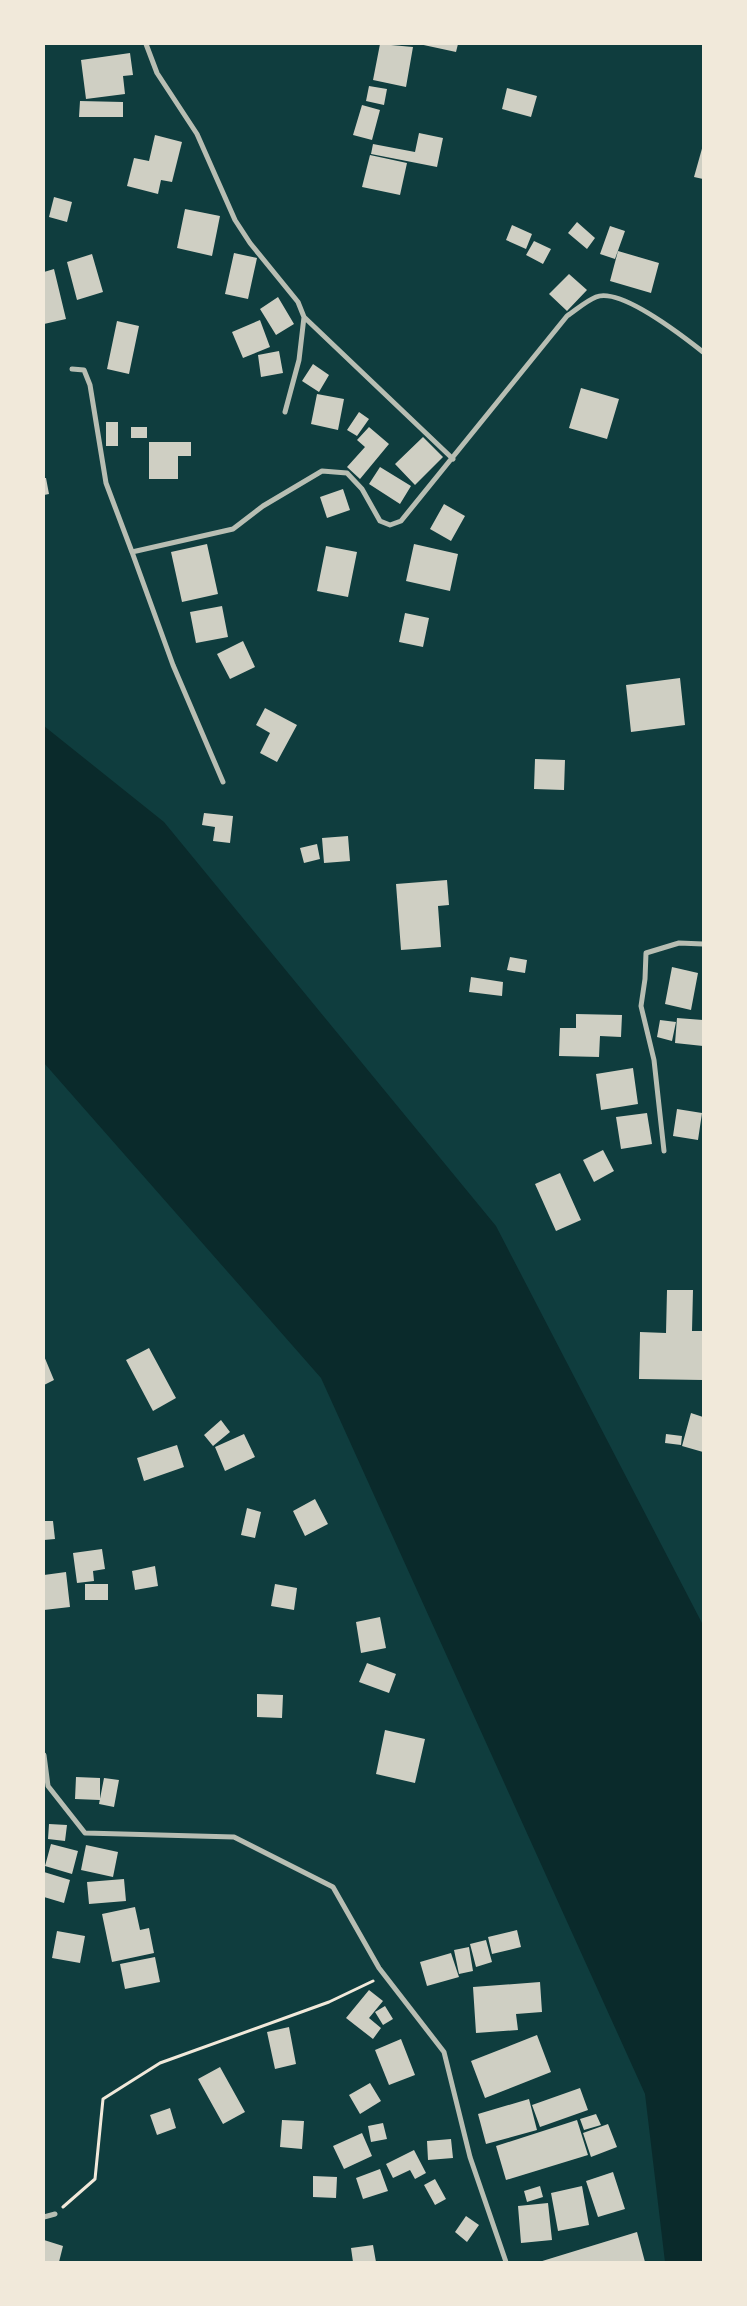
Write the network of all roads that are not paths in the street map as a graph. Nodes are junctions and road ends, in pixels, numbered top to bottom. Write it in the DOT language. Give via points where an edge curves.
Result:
graph roads {
  1 [pos="146,44"];
  2 [pos="304,317"];
  3 [pos="703,352"];
  4 [pos="72,368"];
  5 [pos="285,412"];
  6 [pos="453,459"];
  7 [pos="132,552"];
  8 [pos="223,782"];
  9 [pos="703,944"];
  10 [pos="664,1151"];
  11 [pos="44,1755"];
  12 [pos="55,2214"];
  13 [pos="44,2216"];
  14 [pos="506,2262"];
  1 -- 2 [label="street" via="157,73 197,134 235,220 298,302"];
  2 -- 5 [label="street" via="299,360"];
  2 -- 6 [label="street"];
  3 -- 6 [label="street" via="679,333 623,299 598,296 567,316"];
  4 -- 7 [label="street" via="84,370 90,385 106,483"];
  6 -- 7 [label="street" via="401,521 390,525 380,521 362,489 347,473 322,471 263,506 233,529"];
  7 -- 8 [label="street" via="173,665"];
  9 -- 10 [label="street" via="679,943 646,953 640,1006 654,1060"];
  11 -- 14 [label="street" via="48,1786 85,1833 234,1837 332,1887 385,1976 444,2052 470,2156"];
  12 -- 13 [label="street"];
}
